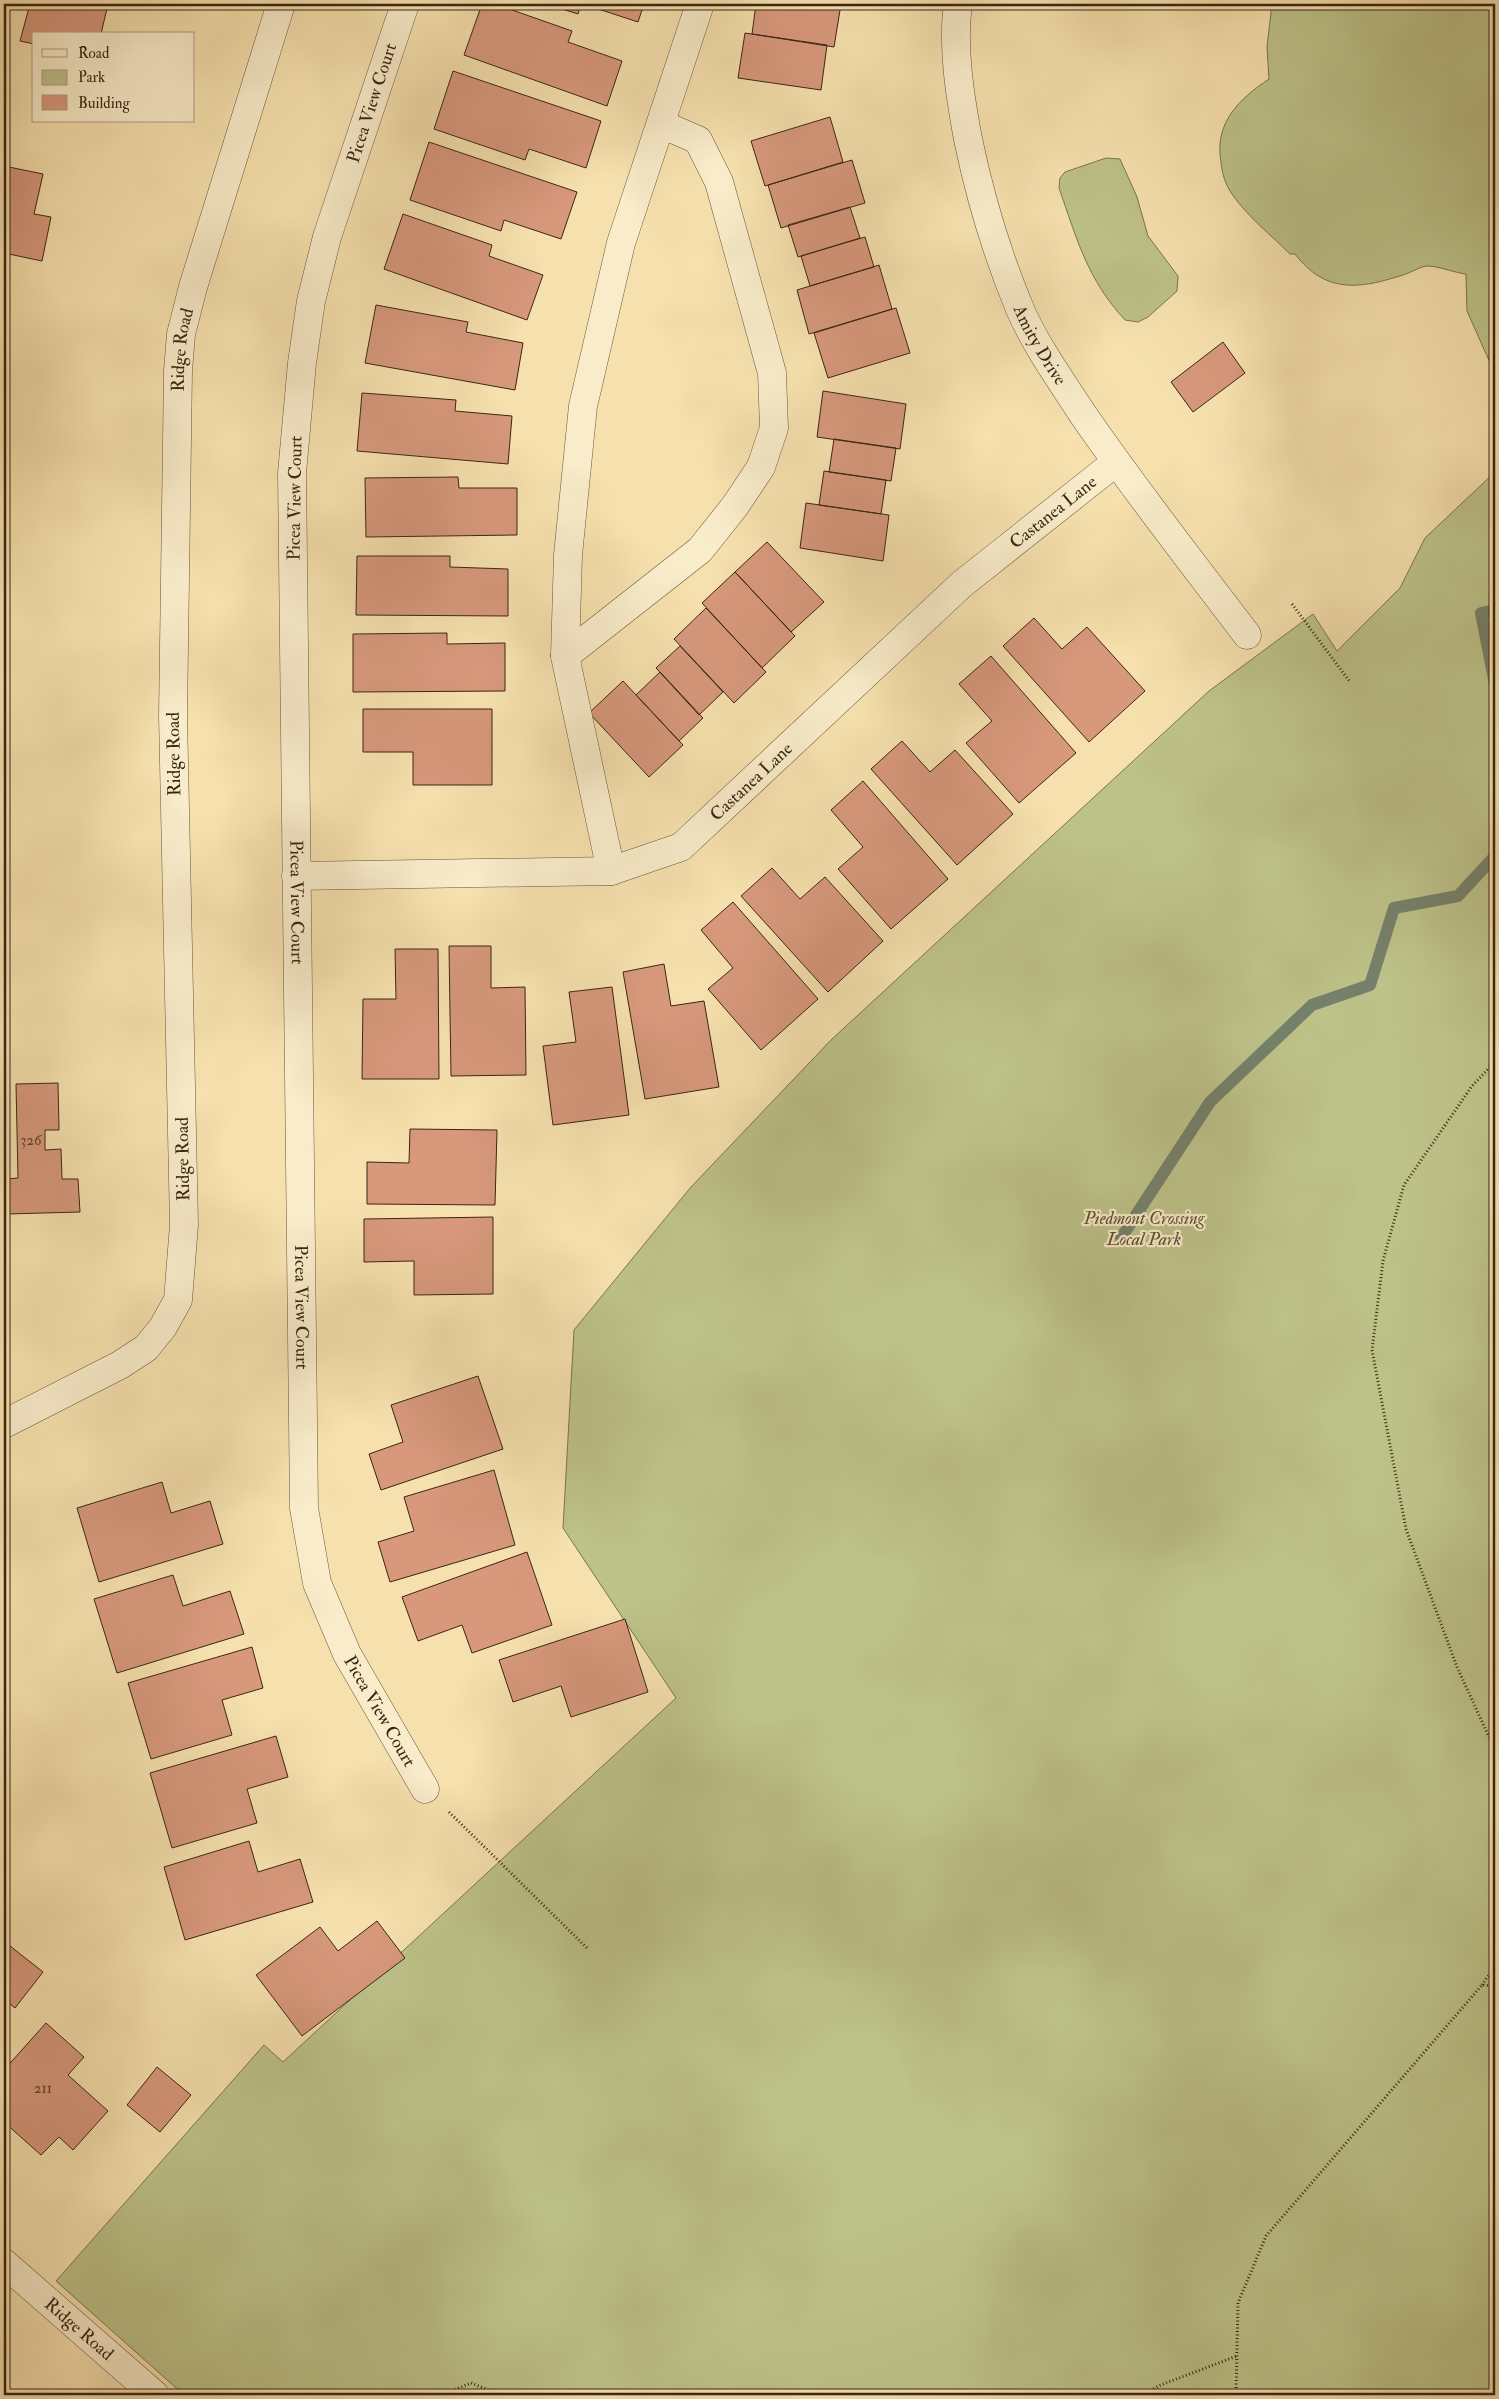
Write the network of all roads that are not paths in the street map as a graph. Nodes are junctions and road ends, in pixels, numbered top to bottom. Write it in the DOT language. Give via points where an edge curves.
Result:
graph roads {
  1 [pos="281,4"];
  2 [pos="405,4"];
  3 [pos="700,4"];
  4 [pos="958,4"];
  5 [pos="661,124"];
  6 [pos="1116,462"];
  7 [pos="1247,635"];
  8 [pos="565,656"];
  9 [pos="611,871"];
  10 [pos="296,876"];
  11 [pos="4,1424"];
  12 [pos="425,1789"];
  13 [pos="4,2263"];
  14 [pos="155,2395"];
  1 -- 11 [label="street, Ridge Road" via="193,287 178,370 173,716 184,1225 178,1300 163,1328 146,1348 120,1365"];
  2 -- 10 [label="street, Picea View Court" via="327,238 311,301 302,363 292,473"];
  3 -- 5 [label="street"];
  4 -- 6 [label="street, Amity Drive" via="956,22 962,105 975,175 995,243 1021,310 1047,359"];
  5 -- 8 [label="street" via="621,243 583,406 568,556"];
  5 -- 8 [label="street" via="698,140 720,182 772,374 774,428 762,467 700,550"];
  6 -- 7 [label="street, Amity Drive"];
  6 -- 9 [label="street, Castanea Lane" via="962,584 681,847"];
  8 -- 9 [label="street"];
  9 -- 10 [label="street, Castanea Lane"];
  10 -- 12 [label="street, Picea View Court" via="304,1508 317,1583 347,1654"];
  13 -- 14 [label="street, Ridge Road"];
}
